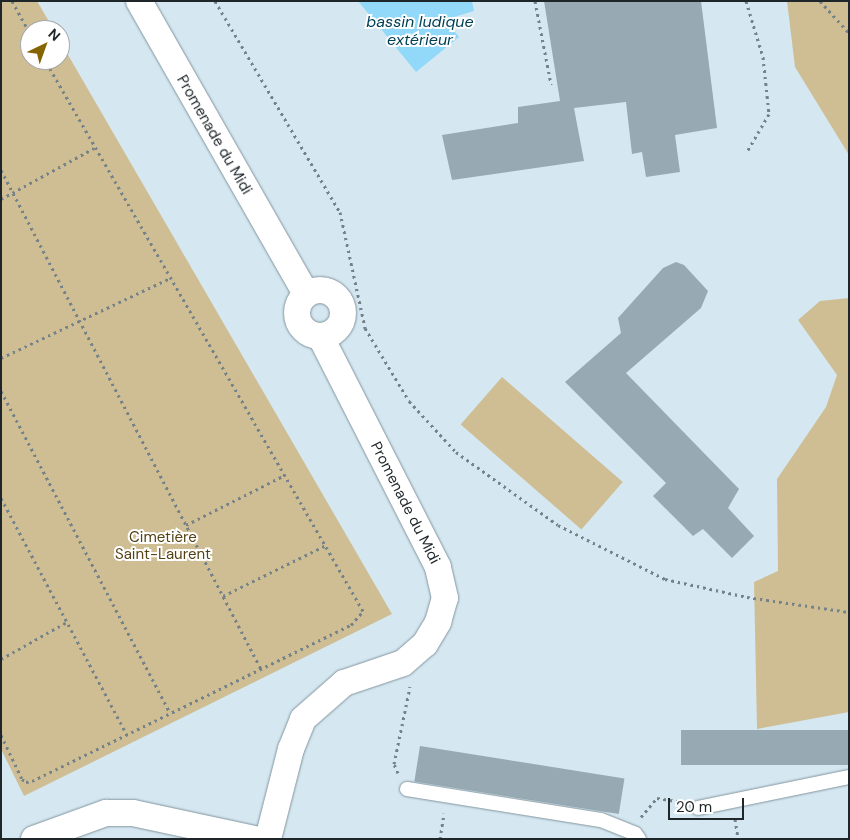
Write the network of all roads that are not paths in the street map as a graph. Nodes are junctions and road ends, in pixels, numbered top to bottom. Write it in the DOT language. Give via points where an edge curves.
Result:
graph roads {
  1 [pos="138,1"];
  2 [pos="306,294"];
  3 [pos="321,337"];
  4 [pos="849,777"];
  5 [pos="407,789"];
  6 [pos="698,808"];
  7 [pos="50,836"];
  8 [pos="637,836"];
  9 [pos="254,839"];
  10 [pos="268,839"];
  1 -- 2 [label="street, Promenade du Midi"];
  2 -- 3 [label="street" via="298,306 298,321 307,332"];
  2 -- 3 [label="street" via="313,290 328,291 340,300 343,307 338,328"];
  3 -- 10 [label="street, Promenade du Midi" via="440,575 445,598 438,622 425,644 403,663 344,682 303,719 291,749"];
  4 -- 6 [label="lane"];
  5 -- 8 [label="lane" via="601,820"];
  7 -- 9 [label="street" via="106,813 133,813"];
}
